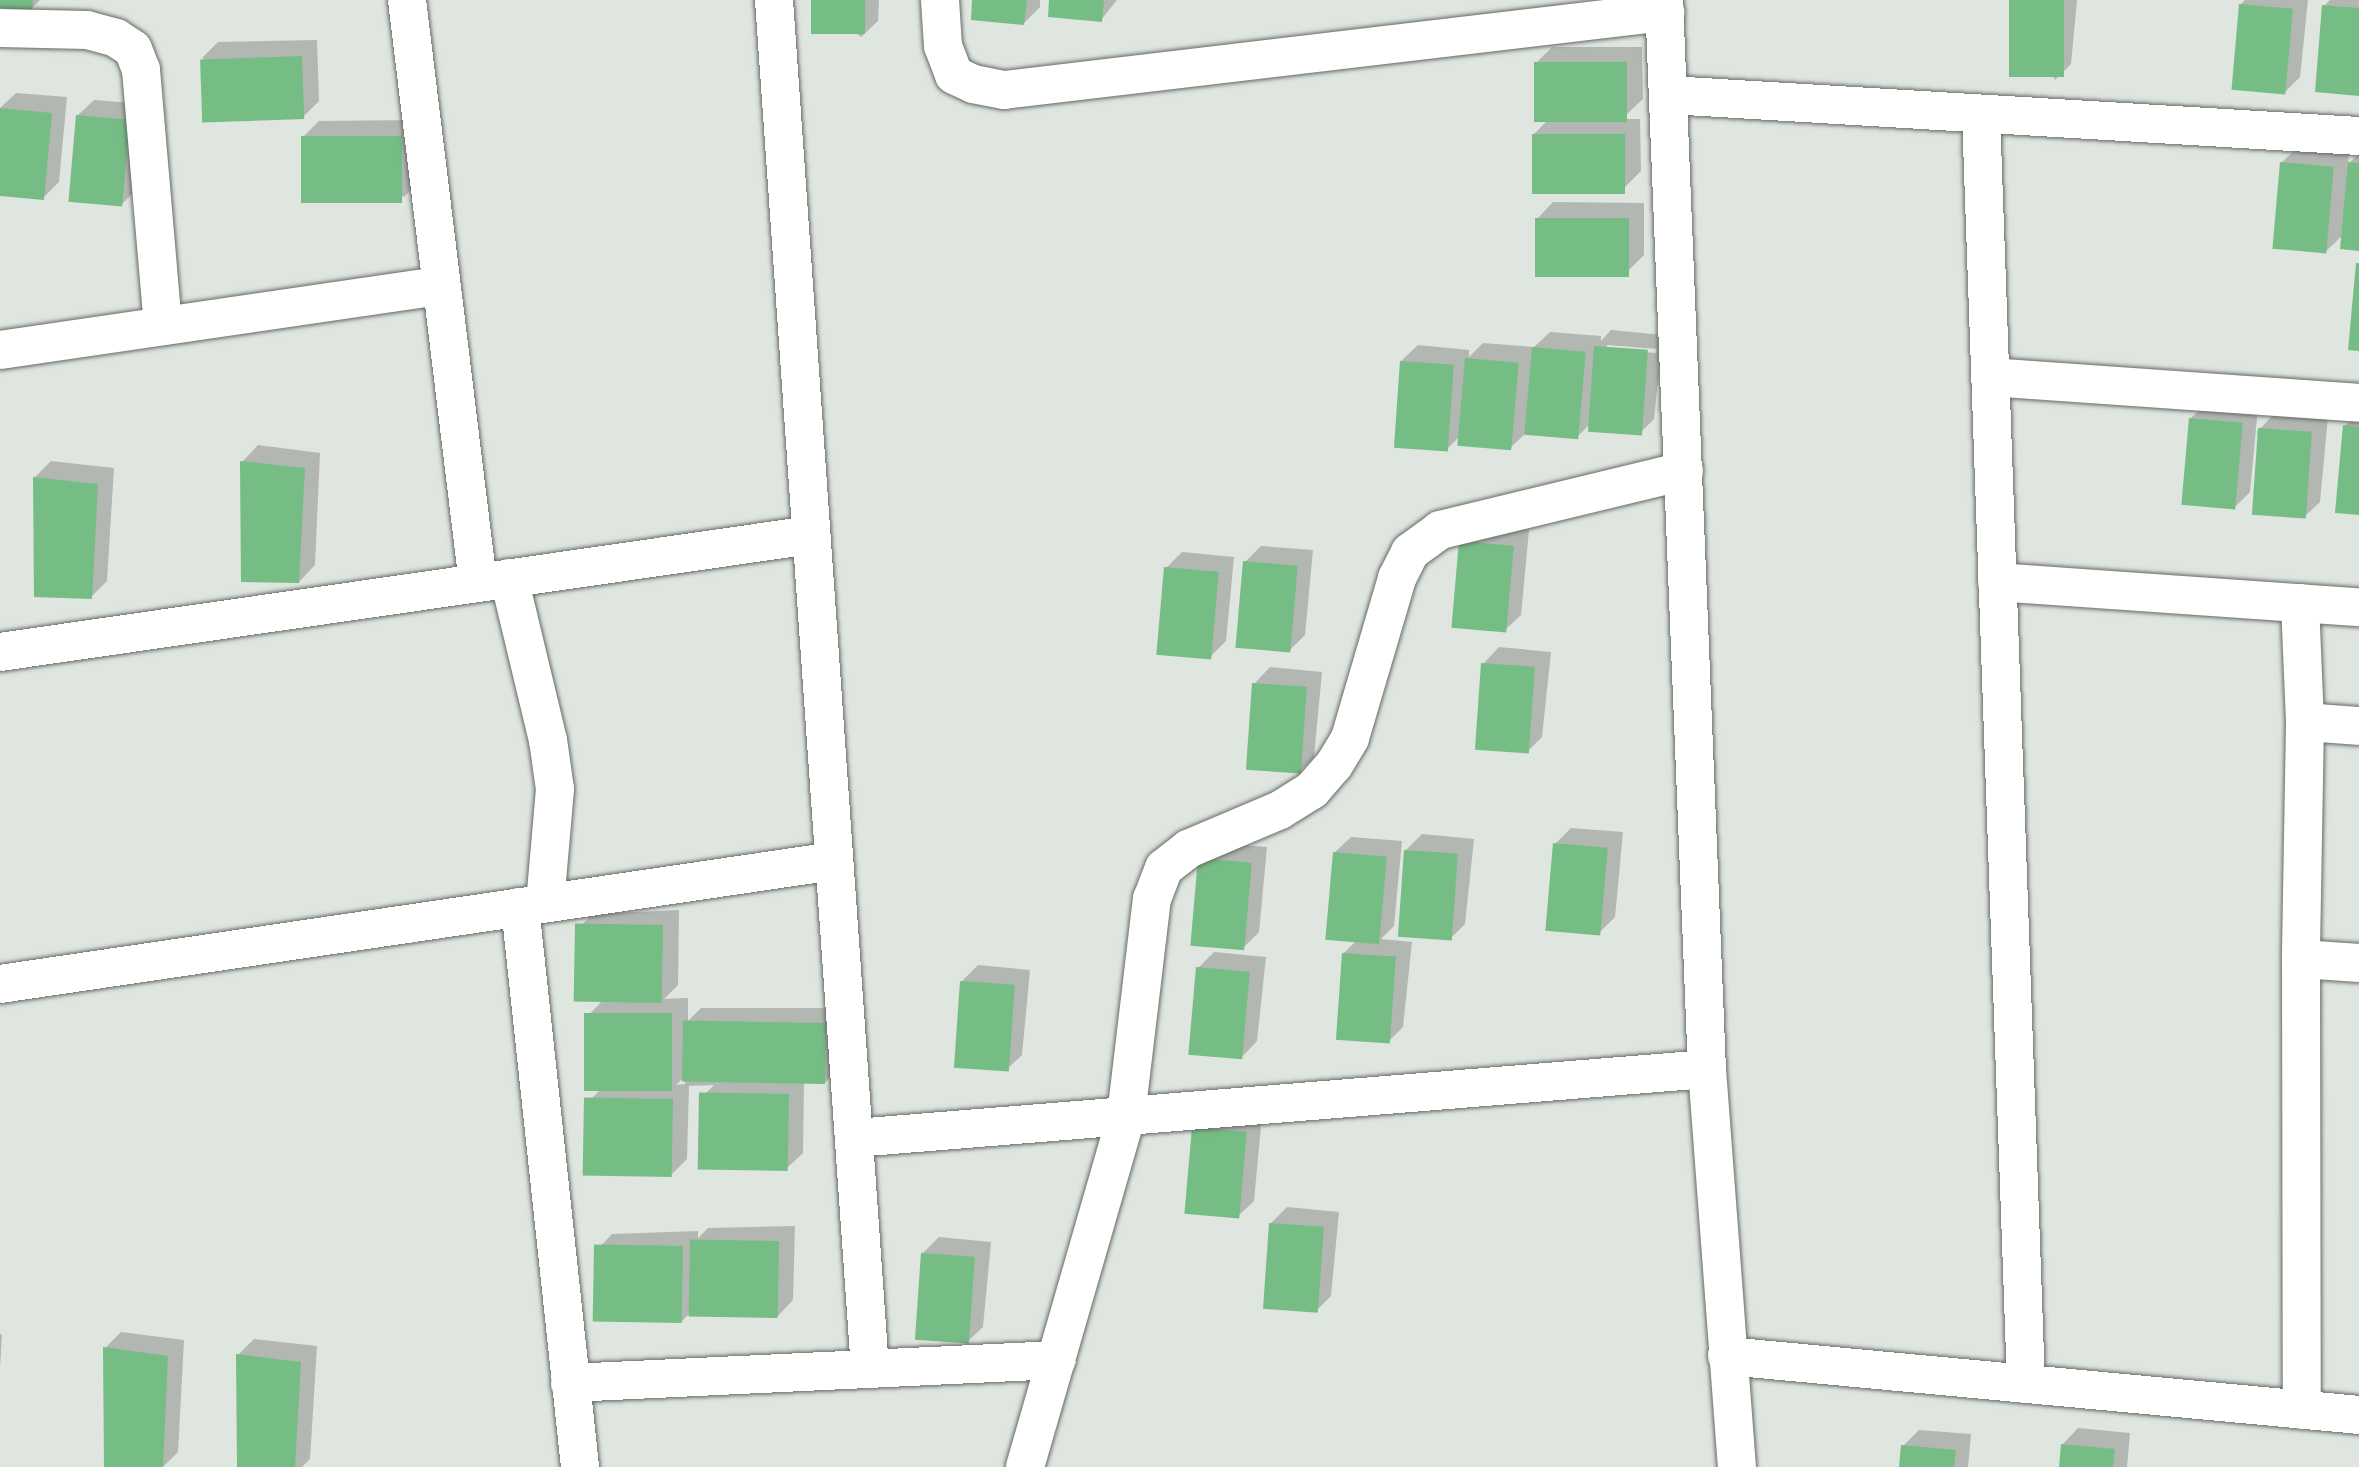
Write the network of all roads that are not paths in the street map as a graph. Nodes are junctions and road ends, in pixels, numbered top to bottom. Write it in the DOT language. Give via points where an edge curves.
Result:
graph roads {
  1 [pos="407,0"];
  2 [pos="774,0"];
  3 [pos="940,0"];
  4 [pos="1664,6"];
  5 [pos="0,28"];
  6 [pos="1669,95"];
  7 [pos="1981,114"];
  8 [pos="2359,136"];
  9 [pos="441,286"];
  10 [pos="163,326"];
  11 [pos="0,349"];
  12 [pos="1990,377"];
  13 [pos="2359,403"];
  14 [pos="1684,471"];
  15 [pos="811,535"];
  16 [pos="494,580"];
  17 [pos="1997,582"];
  18 [pos="2300,603"];
  19 [pos="2359,607"];
  20 [pos="0,652"];
  21 [pos="2305,722"];
  22 [pos="2359,726"];
  23 [pos="834,861"];
  24 [pos="533,905"];
  25 [pos="2301,959"];
  26 [pos="2359,963"];
  27 [pos="0,984"];
  28 [pos="1706,1069"];
  29 [pos="1126,1116"];
  30 [pos="855,1138"];
  31 [pos="1727,1356"];
  32 [pos="1056,1360"];
  33 [pos="870,1369"];
  34 [pos="570,1383"];
  35 [pos="2026,1384"];
  36 [pos="2302,1410"];
  37 [pos="2359,1415"];
  38 [pos="580,1467"];
  39 [pos="1025,1467"];
  40 [pos="1737,1467"];
  1 -- 9 [label="street"];
  2 -- 15 [label="street"];
  3 -- 4 [label="street" via="943,46 954,75 1004,90"];
  4 -- 6 [label="street"];
  5 -- 10 [label="street" via="87,30 116,38 133,49 141,70"];
  6 -- 7 [label="street"];
  6 -- 14 [label="street"];
  7 -- 8 [label="street"];
  7 -- 12 [label="street"];
  9 -- 10 [label="street"];
  9 -- 16 [label="street"];
  10 -- 11 [label="street"];
  12 -- 13 [label="street"];
  12 -- 17 [label="street"];
  14 -- 28 [label="street"];
  14 -- 29 [label="street" via="1440,530 1410,552 1397,578 1350,738 1334,765 1312,790 1280,810 1188,849 1164,868 1152,899"];
  15 -- 16 [label="street"];
  15 -- 23 [label="street"];
  16 -- 20 [label="street"];
  16 -- 24 [label="street" via="548,740 555,789"];
  17 -- 18 [label="street"];
  17 -- 35 [label="street"];
  18 -- 19 [label="street"];
  18 -- 21 [label="street"];
  21 -- 22 [label="street"];
  21 -- 25 [label="street"];
  23 -- 24 [label="street"];
  23 -- 30 [label="street"];
  24 -- 27 [label="street"];
  24 -- 34 [label="street"];
  25 -- 26 [label="street"];
  25 -- 36 [label="street"];
  28 -- 29 [label="street"];
  28 -- 31 [label="street"];
  29 -- 30 [label="street"];
  29 -- 32 [label="street"];
  30 -- 33 [label="street"];
  31 -- 35 [label="street"];
  31 -- 40 [label="street"];
  32 -- 33 [label="street"];
  32 -- 39 [label="street"];
  33 -- 34 [label="street"];
  34 -- 38 [label="street"];
  35 -- 36 [label="street"];
  36 -- 37 [label="street"];
}
